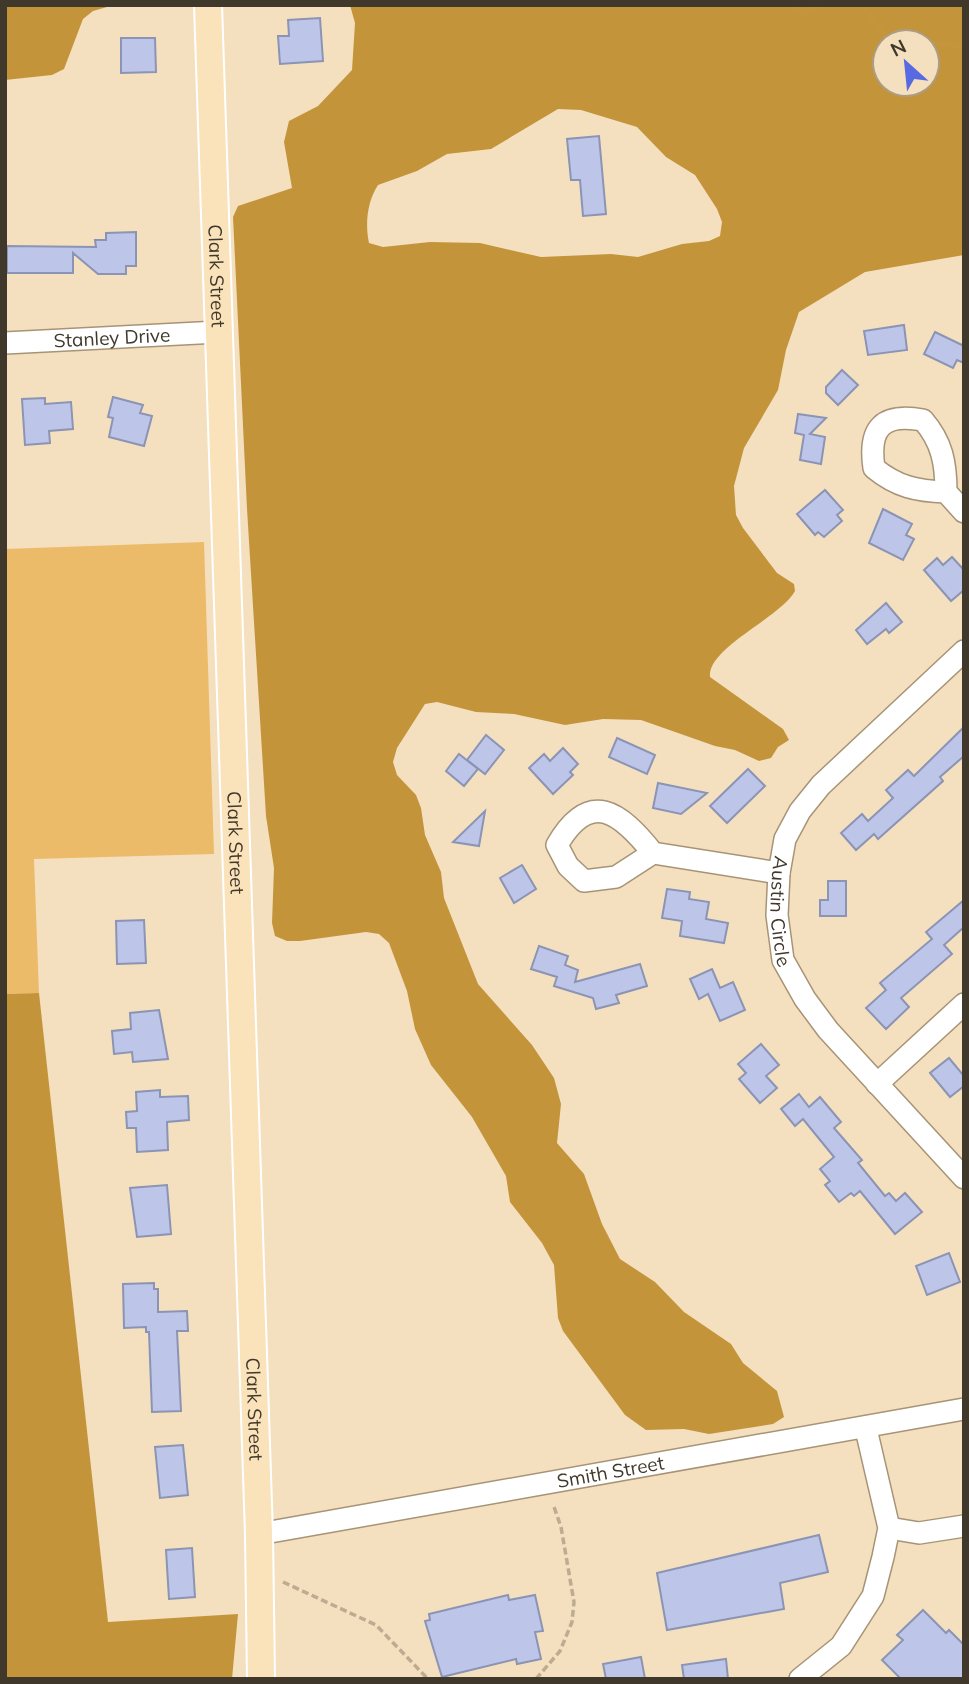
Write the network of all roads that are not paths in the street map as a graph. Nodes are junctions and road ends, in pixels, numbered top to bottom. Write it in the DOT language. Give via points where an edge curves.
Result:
graph roads {
  1 [pos="208,5"];
  2 [pos="218,332"];
  3 [pos="5,342"];
  4 [pos="946,492"];
  5 [pos="964,512"];
  6 [pos="964,651"];
  7 [pos="653,853"];
  8 [pos="779,873"];
  9 [pos="964,1004"];
  10 [pos="877,1084"];
  11 [pos="964,1178"];
  12 [pos="964,1409"];
  13 [pos="866,1429"];
  14 [pos="964,1526"];
  15 [pos="889,1528"];
  16 [pos="259,1534"];
  17 [pos="261,1679"];
  18 [pos="800,1679"];
  1 -- 2 [label="main road, Clark Street"];
  2 -- 3 [label="street, Stanley Drive"];
  2 -- 16 [label="main road, Clark Street"];
  4 -- 5 [label="street"];
  6 -- 8 [label="street, Austin Circle" via="821,785 785,839"];
  7 -- 8 [label="street"];
  8 -- 10 [label="street, Austin Circle" via="777,915 783,960 828,1030"];
  9 -- 10 [label="street"];
  10 -- 11 [label="street, Austin Circle"];
  12 -- 13 [label="street, Smith Street"];
  13 -- 15 [label="street"];
  13 -- 16 [label="street, Smith Street"];
  14 -- 15 [label="street" via="919,1533"];
  15 -- 18 [label="street" via="873,1597 841,1646"];
  16 -- 17 [label="main road, Clark Street"];
}
